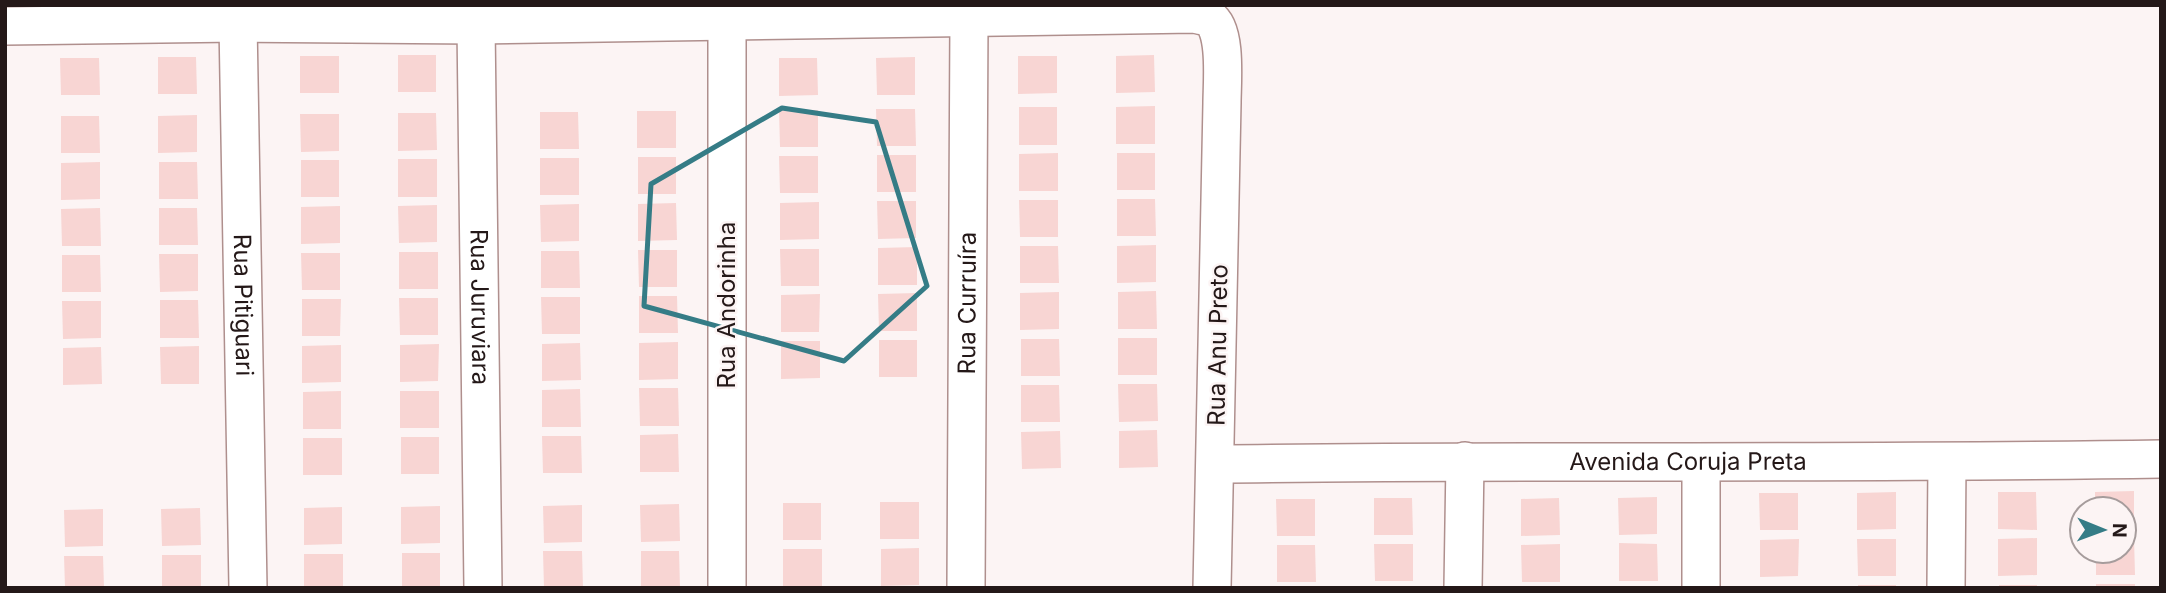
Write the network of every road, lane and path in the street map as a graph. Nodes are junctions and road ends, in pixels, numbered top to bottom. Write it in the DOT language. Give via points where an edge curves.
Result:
graph roads {
  1 [pos="969,19"];
  2 [pos="727,22"];
  3 [pos="238,23"];
  4 [pos="476,25"];
  5 [pos="5,26"];
  6 [pos="2161,459"];
  7 [pos="1465,461"];
  8 [pos="1947,462"];
  9 [pos="1701,463"];
  10 [pos="1216,464"];
  11 [pos="248,588"];
  12 [pos="483,588"];
  13 [pos="727,588"];
  14 [pos="966,588"];
  15 [pos="1212,588"];
  16 [pos="1463,588"];
  17 [pos="1701,588"];
  18 [pos="1946,588"];
  1 -- 2 [label="street"];
  1 -- 10 [label="street, Rua Anu Preto" via="1194,14 1210,18 1219,29 1222,103"];
  1 -- 14 [label="street, Rua Curruíra"];
  2 -- 4 [label="street"];
  2 -- 13 [label="street, Rua Andorinha"];
  3 -- 4 [label="street"];
  3 -- 5 [label="street"];
  3 -- 11 [label="street, Rua Pitiguari"];
  4 -- 12 [label="street, Rua Juruviara"];
  6 -- 8 [label="street, Avenida Coruja Preta"];
  7 -- 9 [label="street, Avenida Coruja Preta"];
  7 -- 10 [label="street, Avenida Coruja Preta"];
  7 -- 16 [label="street"];
  8 -- 9 [label="street, Avenida Coruja Preta"];
  8 -- 18 [label="street"];
  9 -- 17 [label="street"];
  10 -- 15 [label="street, Rua Anu Preto"];
}
